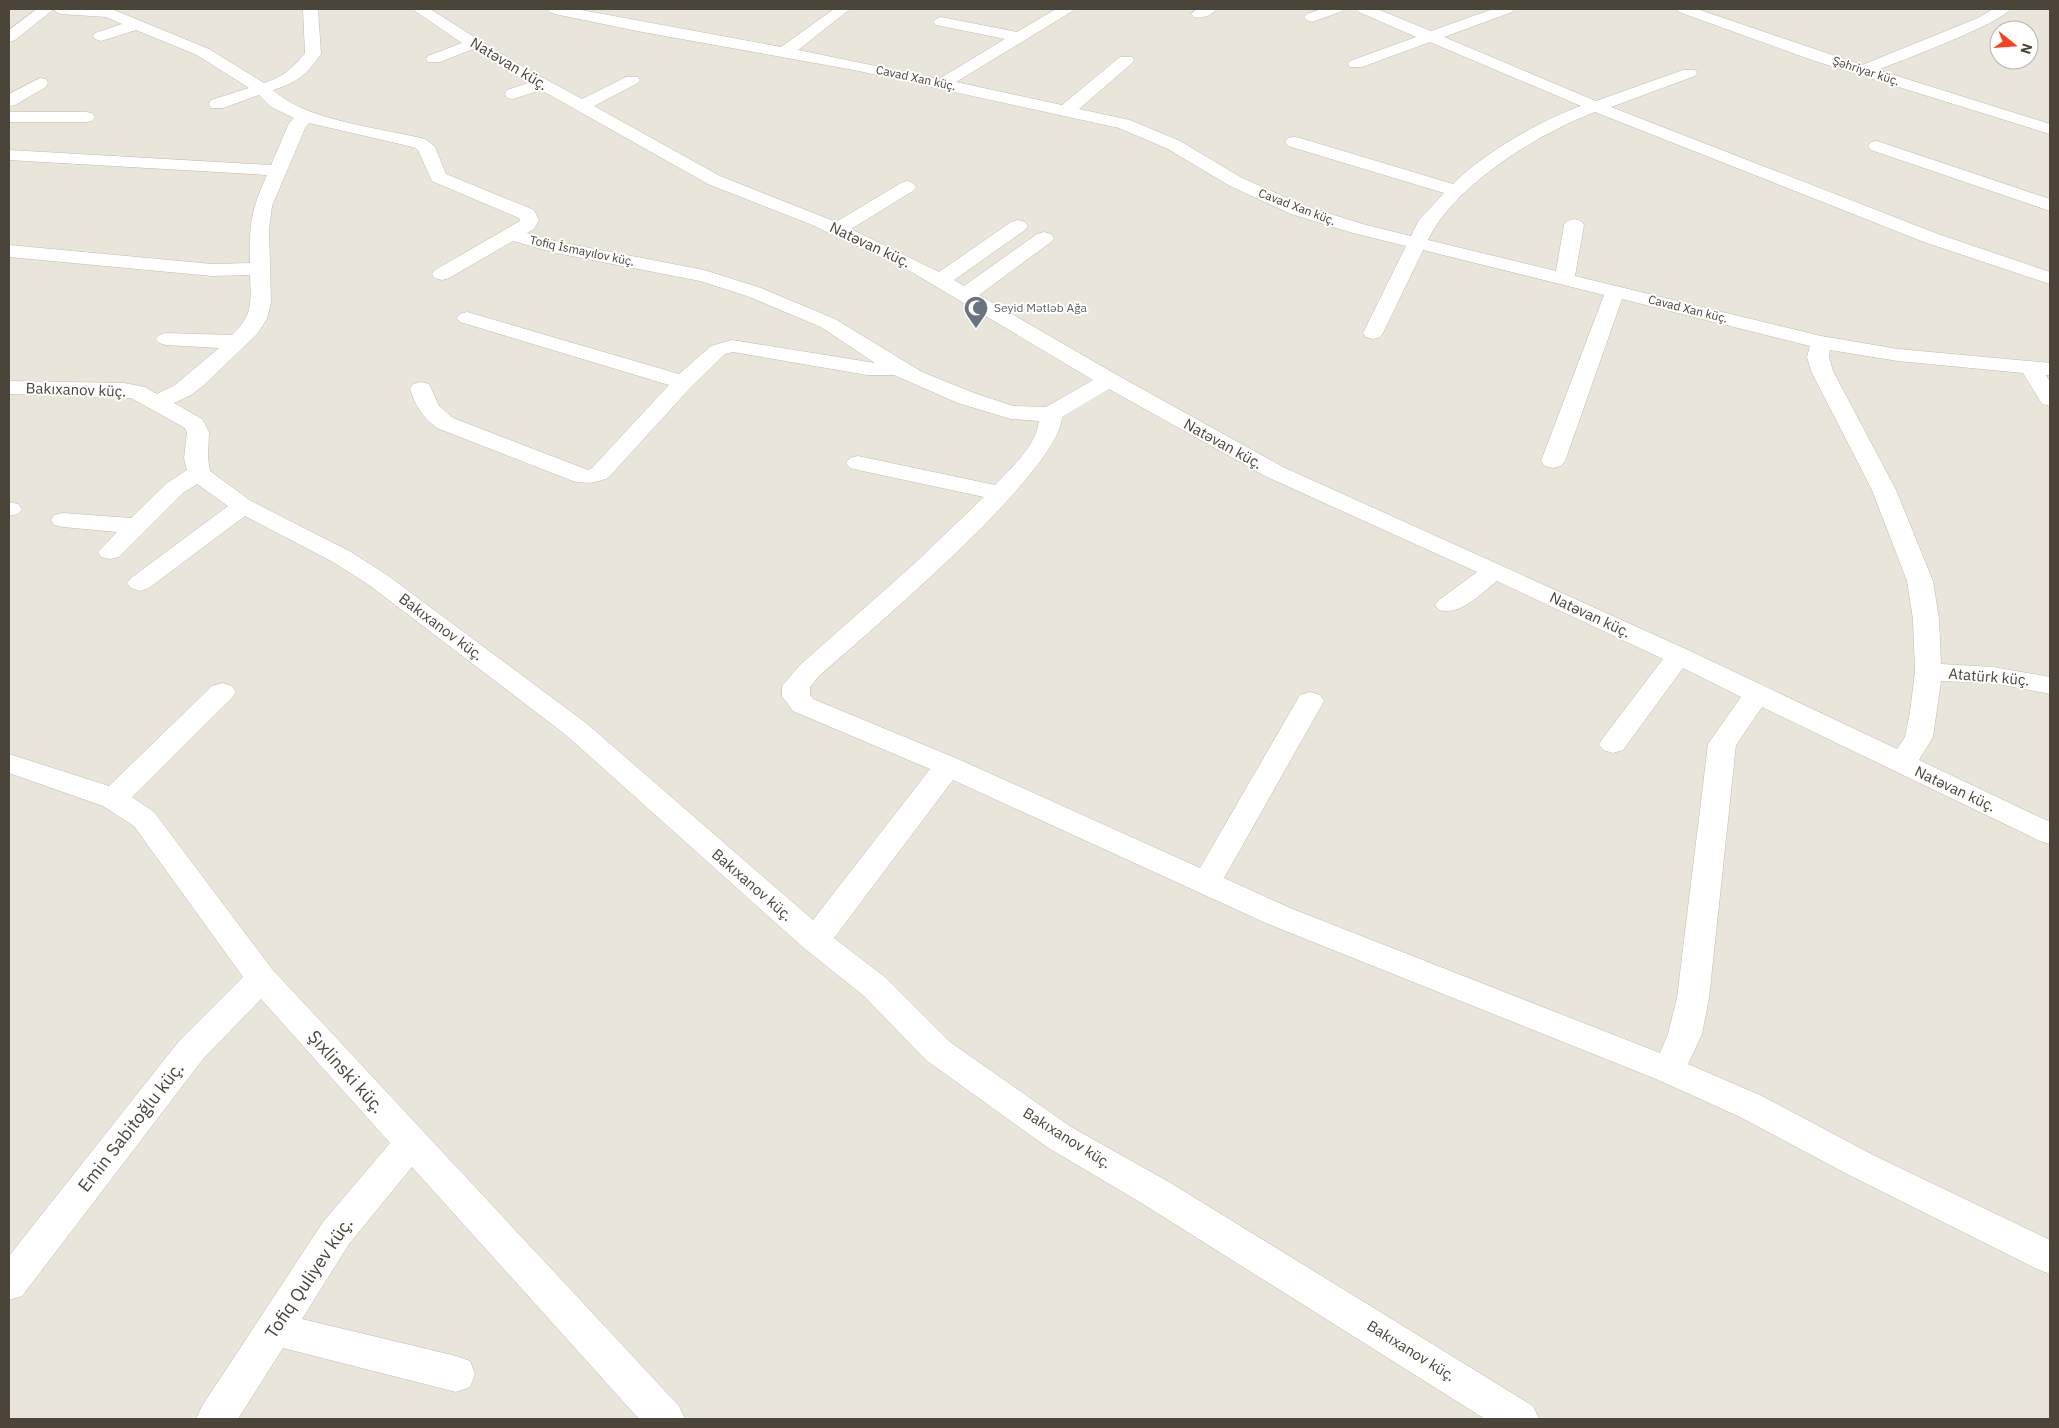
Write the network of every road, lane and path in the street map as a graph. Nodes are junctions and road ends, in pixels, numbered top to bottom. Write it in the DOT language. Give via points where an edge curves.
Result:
graph roads {
  1 [pos="46,9"];
  2 [pos="61,9"];
  3 [pos="312,9"];
  4 [pos="420,9"];
  5 [pos="555,9"];
  6 [pos="843,9"];
  7 [pos="1066,9"];
  8 [pos="1335,9"];
  9 [pos="1364,9"];
  10 [pos="1507,9"];
  11 [pos="1684,9"];
  12 [pos="2003,9"];
  13 [pos="657,13"];
  14 [pos="129,16"];
  15 [pos="1312,17"];
  16 [pos="941,22"];
  17 [pos="637,26"];
  18 [pos="102,36"];
  19 [pos="9,37"];
  20 [pos="1020,37"];
  21 [pos="1430,37"];
  22 [pos="475,43"];
  23 [pos="785,52"];
  24 [pos="434,59"];
  25 [pos="1126,60"];
  26 [pos="1356,64"];
  27 [pos="1863,71"];
  28 [pos="1689,73"];
  29 [pos="632,80"];
  30 [pos="40,83"];
  31 [pos="943,83"];
  32 [pos="542,84"];
  33 [pos="262,90"];
  34 [pos="513,94"];
  35 [pos="9,101"];
  36 [pos="217,104"];
  37 [pos="582,106"];
  38 [pos="1595,106"];
  39 [pos="1066,111"];
  40 [pos="9,117"];
  41 [pos="306,117"];
  42 [pos="86,118"];
  43 [pos="2050,129"];
  44 [pos="1294,142"];
  45 [pos="1877,146"];
  46 [pos="9,155"];
  47 [pos="277,170"];
  48 [pos="907,187"];
  49 [pos="1456,191"];
  50 [pos="2050,205"];
  51 [pos="1574,225"];
  52 [pos="1018,226"];
  53 [pos="838,229"];
  54 [pos="511,234"];
  55 [pos="1044,238"];
  56 [pos="1417,242"];
  57 [pos="9,251"];
  58 [pos="259,269"];
  59 [pos="442,274"];
  60 [pos="1565,278"];
  61 [pos="2050,278"];
  62 [pos="940,280"];
  63 [pos="1615,291"];
  64 [pos="964,295"];
  65 [pos="468,318"];
  66 [pos="1373,333"];
  67 [pos="166,339"];
  68 [pos="238,342"];
  69 [pos="1821,342"];
  70 [pos="896,367"];
  71 [pos="2040,368"];
  72 [pos="1109,380"];
  73 [pos="683,382"];
  74 [pos="9,387"];
  75 [pos="421,389"];
  76 [pos="2050,400"];
  77 [pos="157,402"];
  78 [pos="1052,414"];
  79 [pos="1554,461"];
  80 [pos="858,462"];
  81 [pos="199,473"];
  82 [pos="1000,493"];
  83 [pos="243,506"];
  84 [pos="64,520"];
  85 [pos="137,526"];
  86 [pos="110,552"];
  87 [pos="1496,571"];
  88 [pos="140,583"];
  89 [pos="1448,605"];
  90 [pos="1679,656"];
  91 [pos="1928,672"];
  92 [pos="2050,684"];
  93 [pos="222,692"];
  94 [pos="1758,693"];
  95 [pos="1310,702"];
  96 [pos="1613,744"];
  97 [pos="9,763"];
  98 [pos="1902,764"];
  99 [pos="948,766"];
  100 [pos="113,799"];
  101 [pos="2050,834"];
  102 [pos="1206,883"];
  103 [pos="815,940"];
  104 [pos="261,978"];
  105 [pos="1668,1070"];
  106 [pos="411,1142"];
  107 [pos="2050,1258"];
  108 [pos="9,1284"];
  109 [pos="274,1330"];
  110 [pos="456,1374"];
  111 [pos="216,1419"];
  112 [pos="664,1419"];
  113 [pos="1519,1419"];
  1 -- 19 [label="street"];
  2 -- 14 [label="street, Tofiq İsmayılov küç."];
  3 -- 33 [label="street" via="313,54 288,80"];
  4 -- 22 [label="street, Natəvan küç."];
  5 -- 17 [label="street, Cavad Xan küç."];
  6 -- 23 [label="street"];
  7 -- 20 [label="street"];
  8 -- 15 [label="street"];
  9 -- 21 [label="street"];
  10 -- 21 [label="street"];
  11 -- 27 [label="street, Şəhriyar küç."];
  12 -- 27 [label="street"];
  13 -- 17 [label="street"];
  14 -- 18 [label="street"];
  14 -- 33 [label="street, Tofiq İsmayılov küç." via="225,64"];
  16 -- 20 [label="street"];
  17 -- 23 [label="street, Cavad Xan küç."];
  20 -- 31 [label="street"];
  21 -- 26 [label="street"];
  21 -- 38 [label="street"];
  22 -- 24 [label="street"];
  22 -- 32 [label="street, Natəvan küç."];
  23 -- 31 [label="street, Cavad Xan küç."];
  25 -- 39 [label="street"];
  27 -- 43 [label="street, Şəhriyar küç."];
  28 -- 38 [label="street"];
  29 -- 37 [label="street"];
  30 -- 35 [label="street"];
  31 -- 39 [label="street, Cavad Xan küç."];
  32 -- 34 [label="street"];
  32 -- 37 [label="street, Natəvan küç."];
  33 -- 36 [label="street"];
  33 -- 41 [label="street, Tofiq İsmayılov küç." via="281,106"];
  37 -- 53 [label="street, Natəvan küç." via="714,180"];
  38 -- 49 [label="street" via="1525,140 1468,179"];
  38 -- 61 [label="street" via="1930,238"];
  39 -- 56 [label="street, Cavad Xan küç." via="1149,133 1236,182 1298,210"];
  40 -- 42 [label="street"];
  41 -- 47 [label="street" via="298,123"];
  41 -- 54 [label="street, Tofiq İsmayılov küç." via="419,143 426,147 438,177 527,214 530,220 527,225"];
  44 -- 49 [label="street"];
  45 -- 50 [label="street"];
  46 -- 47 [label="street"];
  47 -- 58 [label="street" via="259,230"];
  48 -- 53 [label="street"];
  49 -- 56 [label="street" via="1426,224"];
  51 -- 60 [label="street"];
  52 -- 62 [label="street"];
  53 -- 62 [label="street, Natəvan küç."];
  54 -- 59 [label="street"];
  54 -- 70 [label="street, Tofiq İsmayılov küç." via="556,247 704,276 754,292 828,323"];
  55 -- 64 [label="street"];
  56 -- 60 [label="street, Cavad Xan küç."];
  56 -- 66 [label="street"];
  57 -- 58 [label="street" via="212,270"];
  58 -- 68 [label="street" via="261,302 257,319"];
  60 -- 63 [label="street, Cavad Xan küç."];
  62 -- 64 [label="street, Natəvan küç."];
  63 -- 69 [label="street, Cavad Xan küç."];
  63 -- 79 [label="street"];
  64 -- 72 [label="street, Natəvan küç."];
  65 -- 73 [label="street"];
  67 -- 68 [label="street"];
  68 -- 77 [label="street" via="184,390"];
  69 -- 71 [label="street, Cavad Xan küç." via="1898,355"];
  69 -- 91 [label="street" via="1818,357 1822,371 1884,490 1920,581 1926,619"];
  70 -- 73 [label="street" via="867,369 732,346 718,350"];
  70 -- 78 [label="street, Tofiq İsmayılov küç." via="949,392 1011,412"];
  71 -- 76 [label="street"];
  72 -- 78 [label="street"];
  72 -- 87 [label="street, Natəvan küç." via="1290,480"];
  73 -- 75 [label="street" via="608,466 590,477 445,423 434,416"];
  74 -- 77 [label="street, Bakıxanov küç." via="124,390 137,392"];
  77 -- 81 [label="street, Bakıxanov küç." via="194,424 198,432 196,458"];
  78 -- 82 [label="street" via="1046,437"];
  80 -- 82 [label="street"];
  81 -- 83 [label="street, Bakıxanov küç."];
  81 -- 85 [label="street" via="175,488"];
  82 -- 99 [label="street" via="954,541 809,670 796,686 796,696 803,705"];
  83 -- 88 [label="street"];
  83 -- 103 [label="street, Bakıxanov küç." via="342,557 378,580 576,729"];
  84 -- 85 [label="street"];
  85 -- 86 [label="street"];
  87 -- 89 [label="street"];
  87 -- 90 [label="street, Natəvan küç."];
  90 -- 94 [label="street, Natəvan küç."];
  90 -- 96 [label="street"];
  91 -- 92 [label="street, Atatürk küç." via="1993,675"];
  91 -- 98 [label="street" via="1918,737"];
  93 -- 100 [label="street"];
  94 -- 98 [label="street, Natəvan küç."];
  94 -- 105 [label="street" via="1722,744 1693,998 1685,1034"];
  95 -- 102 [label="street"];
  97 -- 100 [label="street, Şıxlinski küç."];
  98 -- 101 [label="street, Natəvan küç."];
  99 -- 102 [label="street"];
  99 -- 103 [label="street"];
  100 -- 104 [label="street, Şıxlinski küç." via="144,819"];
  102 -- 105 [label="street" via="1279,916"];
  103 -- 113 [label="street, Bakıxanov küç." via="875,987 938,1051 1059,1136"];
  104 -- 106 [label="street, Şıxlinski küç."];
  104 -- 108 [label="street, Emin Sabitoğlu küç." via="191,1050"];
  105 -- 107 [label="street" via="1750,1106"];
  106 -- 109 [label="street, Tofiq Quliyev küç." via="336,1233"];
  106 -- 112 [label="street, Şıxlinski küç."];
  109 -- 110 [label="street"];
  109 -- 111 [label="street, Tofiq Quliyev küç."];
}
